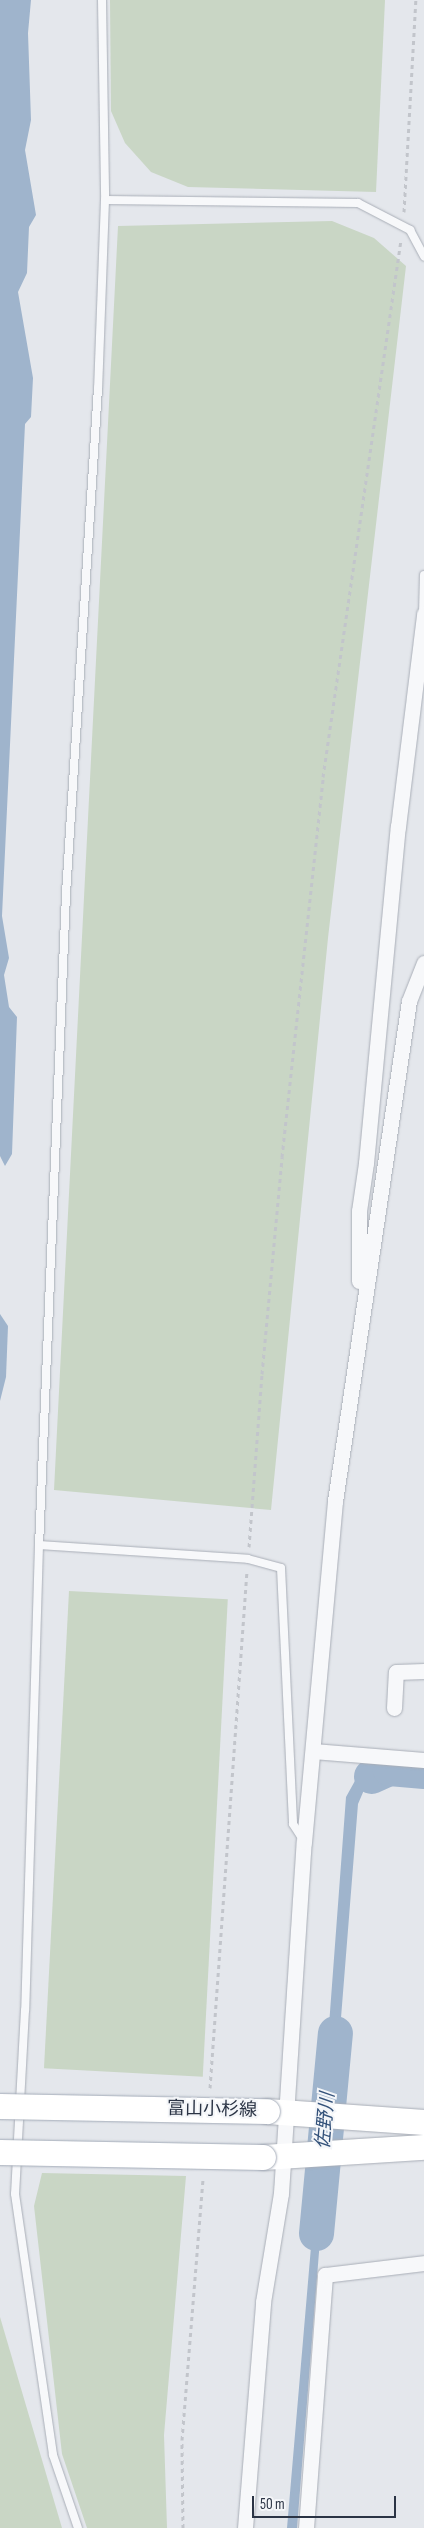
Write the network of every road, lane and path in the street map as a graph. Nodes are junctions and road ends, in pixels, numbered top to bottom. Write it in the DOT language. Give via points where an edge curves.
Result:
graph roads {
  1 [pos="102,0"];
  2 [pos="416,0"];
  3 [pos="105,200"];
  4 [pos="403,226"];
  5 [pos="424,256"];
  6 [pos="424,574"];
  7 [pos="423,617"];
  8 [pos="424,963"];
  9 [pos="360,1332"];
  10 [pos="39,1545"];
  11 [pos="248,1559"];
  12 [pos="424,1671"];
  13 [pos="394,1708"];
  14 [pos="313,1751"];
  15 [pos="424,1760"];
  16 [pos="304,1842"];
  17 [pos="209,2098"];
  18 [pos="0,2106"];
  19 [pos="277,2112"];
  20 [pos="424,2122"];
  21 [pos="424,2147"];
  22 [pos="0,2152"];
  23 [pos="273,2157"];
  24 [pos="203,2176"];
  25 [pos="424,2263"];
  26 [pos="78,2528"];
  27 [pos="182,2528"];
  28 [pos="245,2528"];
  29 [pos="306,2528"];
  1 -- 3 [label="lane"];
  2 -- 4 [label="path"];
  3 -- 4 [label="lane" via="358,203"];
  3 -- 10 [label="lane" via="98,388 66,894"];
  4 -- 5 [label="lane" via="410,230"];
  4 -- 11 [label="path" via="322,776 282,1157"];
  6 -- 7 [label="lane"];
  7 -- 9 [label="street" via="359,1211"];
  8 -- 9 [label="street" via="410,1001"];
  9 -- 14 [label="street" via="335,1501"];
  10 -- 11 [label="lane"];
  10 -- 26 [label="lane" via="25,2010 15,2194 54,2455"];
  11 -- 16 [label="lane" via="281,1568 293,1824"];
  11 -- 17 [label="path"];
  12 -- 13 [label="street" via="396,1672"];
  14 -- 15 [label="street"];
  14 -- 16 [label="street"];
  16 -- 19 [label="street"];
  18 -- 19 [label="main road, 富山小杉線, bridge"];
  19 -- 20 [label="main road, 富山小杉線"];
  19 -- 23 [label="street"];
  21 -- 23 [label="main road"];
  22 -- 23 [label="main road, bridge"];
  23 -- 28 [label="street" via="281,2193 263,2302"];
  24 -- 27 [label="path" via="182,2440"];
  25 -- 29 [label="street" via="325,2275"];
}
